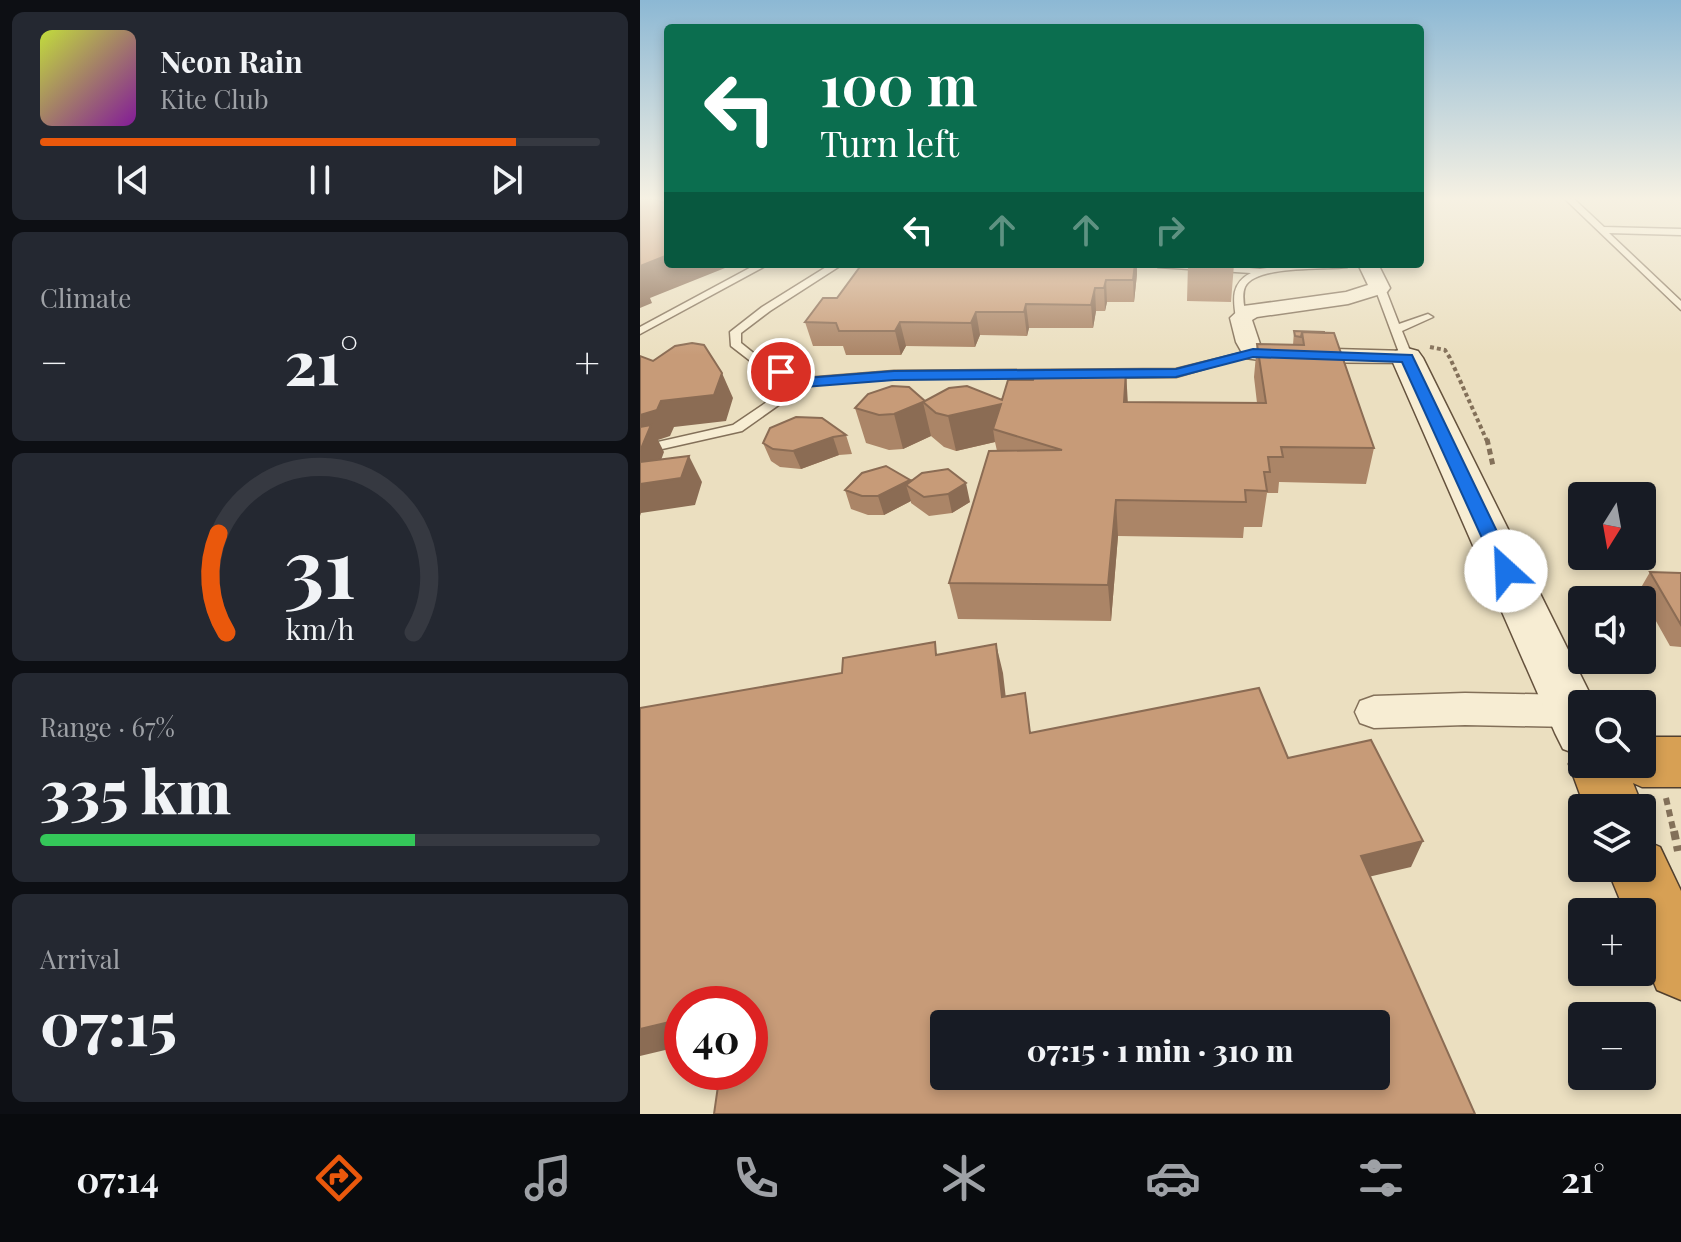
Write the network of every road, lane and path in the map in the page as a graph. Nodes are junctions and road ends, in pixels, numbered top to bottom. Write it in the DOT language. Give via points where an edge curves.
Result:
graph roads {
  1 [pos="1622,251"];
  2 [pos="757,268"];
  3 [pos="832,268"];
  4 [pos="1218,268"];
  5 [pos="1299,268"];
  6 [pos="1370,268"];
  7 [pos="1263,271"];
  8 [pos="1658,286"];
  9 [pos="1681,286"];
  10 [pos="1380,288"];
  11 [pos="1681,307"];
  12 [pos="1428,317"];
  13 [pos="1241,318"];
  14 [pos="640,331"];
  15 [pos="1402,344"];
  16 [pos="1253,353"];
  17 [pos="804,382"];
  18 [pos="640,450"];
  19 [pos="1568,703"];
  20 [pos="1374,712"];
  21 [pos="1568,721"];
  22 [pos="1660,762"];
  23 [pos="1681,861"];
  24 [pos="1644,882"];
  25 [pos="1681,966"];
  1 -- 8 [label="lane"];
  2 -- 14 [label="lane"];
  3 -- 17 [label="lane" via="736,332 735,344 757,361"];
  4 -- 7 [label="lane"];
  5 -- 7 [label="lane"];
  6 -- 10 [label="street"];
  7 -- 13 [label="lane" via="1247,276 1240,286"];
  8 -- 9 [label="lane"];
  8 -- 11 [label="lane"];
  10 -- 13 [label="street" via="1348,298 1251,311"];
  10 -- 15 [label="lane"];
  12 -- 15 [label="lane"];
  13 -- 16 [label="street"];
  15 -- 16 [label="street"];
  15 -- 19 [label="street"];
  16 -- 17 [label="lane" via="1176,373 894,375"];
  17 -- 18 [label="lane" via="737,428"];
  20 -- 21 [label="street" via="1465,709"];
  22 -- 23 [label="path"];
  24 -- 25 [label="highway"];
}
